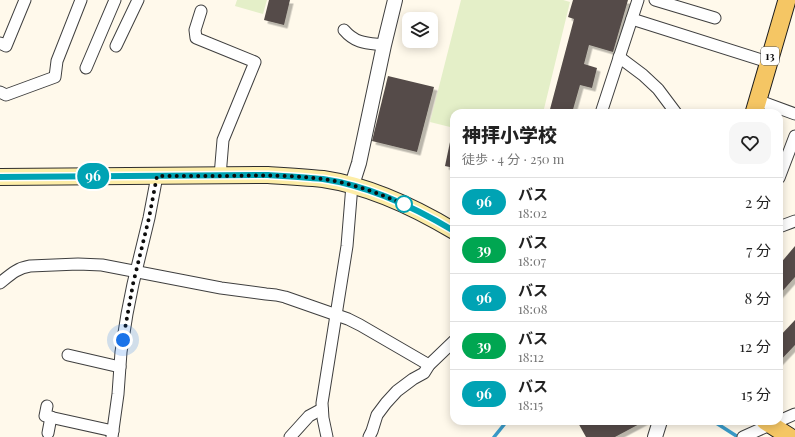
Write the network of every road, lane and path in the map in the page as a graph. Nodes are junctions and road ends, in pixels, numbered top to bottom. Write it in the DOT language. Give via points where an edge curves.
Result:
graph roads {
  1 [pos="25,0"];
  2 [pos="81,0"];
  3 [pos="115,0"];
  4 [pos="138,0"];
  5 [pos="395,0"];
  6 [pos="638,0"];
  7 [pos="655,0"];
  8 [pos="787,0"];
  9 [pos="201,11"];
  10 [pos="715,18"];
  11 [pos="632,19"];
  12 [pos="344,30"];
  13 [pos="0,43"];
  14 [pos="384,45"];
  15 [pos="116,46"];
  16 [pos="619,57"];
  17 [pos="768,62"];
  18 [pos="86,68"];
  19 [pos="0,92"];
  20 [pos="756,107"];
  21 [pos="602,109"];
  22 [pos="673,109"];
  23 [pos="767,109"];
  24 [pos="783,112"];
  25 [pos="795,114"];
  26 [pos="795,136"];
  27 [pos="783,168"];
  28 [pos="157,176"];
  29 [pos="220,176"];
  30 [pos="0,177"];
  31 [pos="352,185"];
  32 [pos="795,221"];
  33 [pos="783,226"];
  34 [pos="450,229"];
  35 [pos="136,271"];
  36 [pos="0,283"];
  37 [pos="336,315"];
  38 [pos="450,344"];
  39 [pos="68,355"];
  40 [pos="429,365"];
  41 [pos="120,367"];
  42 [pos="47,406"];
  43 [pos="322,409"];
  44 [pos="795,414"];
  45 [pos="51,417"];
  46 [pos="783,418"];
  47 [pos="659,425"];
  48 [pos="767,425"];
  49 [pos="776,425"];
  50 [pos="48,433"];
  51 [pos="112,434"];
  52 [pos="290,437"];
  53 [pos="327,437"];
  54 [pos="369,437"];
  55 [pos="655,437"];
  56 [pos="743,437"];
  57 [pos="790,437"];
  1 -- 13 [label="street" via="6,46"];
  2 -- 19 [label="street" via="57,61 55,77 6,95"];
  3 -- 18 [label="street"];
  4 -- 15 [label="street"];
  5 -- 14 [label="street"];
  6 -- 11 [label="street"];
  7 -- 10 [label="street"];
  8 -- 17 [label="main road, 13"];
  9 -- 29 [label="street" via="195,30 196,38 255,62 223,140"];
  11 -- 16 [label="street"];
  11 -- 17 [label="street"];
  12 -- 14 [label="street" via="359,42"];
  14 -- 31 [label="street"];
  16 -- 21 [label="street"];
  16 -- 22 [label="street" via="658,89"];
  17 -- 20 [label="main road, 13"];
  20 -- 23 [label="street"];
  24 -- 25 [label="street"];
  26 -- 27 [label="street"];
  28 -- 29 [label="main road"];
  28 -- 30 [label="main road"];
  28 -- 35 [label="street"];
  29 -- 31 [label="main road" via="298,177"];
  31 -- 34 [label="main road" via="395,200"];
  31 -- 37 [label="street" via="347,246"];
  32 -- 33 [label="street"];
  35 -- 36 [label="street" via="90,264 30,266 23,267"];
  35 -- 37 [label="street" via="221,288 281,296"];
  35 -- 41 [label="street"];
  37 -- 40 [label="street" via="360,325"];
  37 -- 43 [label="street"];
  38 -- 40 [label="street"];
  39 -- 41 [label="street"];
  40 -- 54 [label="street" via="424,373 397,391 386,403 377,415"];
  41 -- 51 [label="street"];
  42 -- 45 [label="street" via="45,416"];
  43 -- 52 [label="street" via="309,416"];
  43 -- 53 [label="street"];
  44 -- 46 [label="street"];
  45 -- 50 [label="street"];
  45 -- 51 [label="street"];
  47 -- 55 [label="street"];
  48 -- 56 [label="street"];
  49 -- 57 [label="main road"];
}
